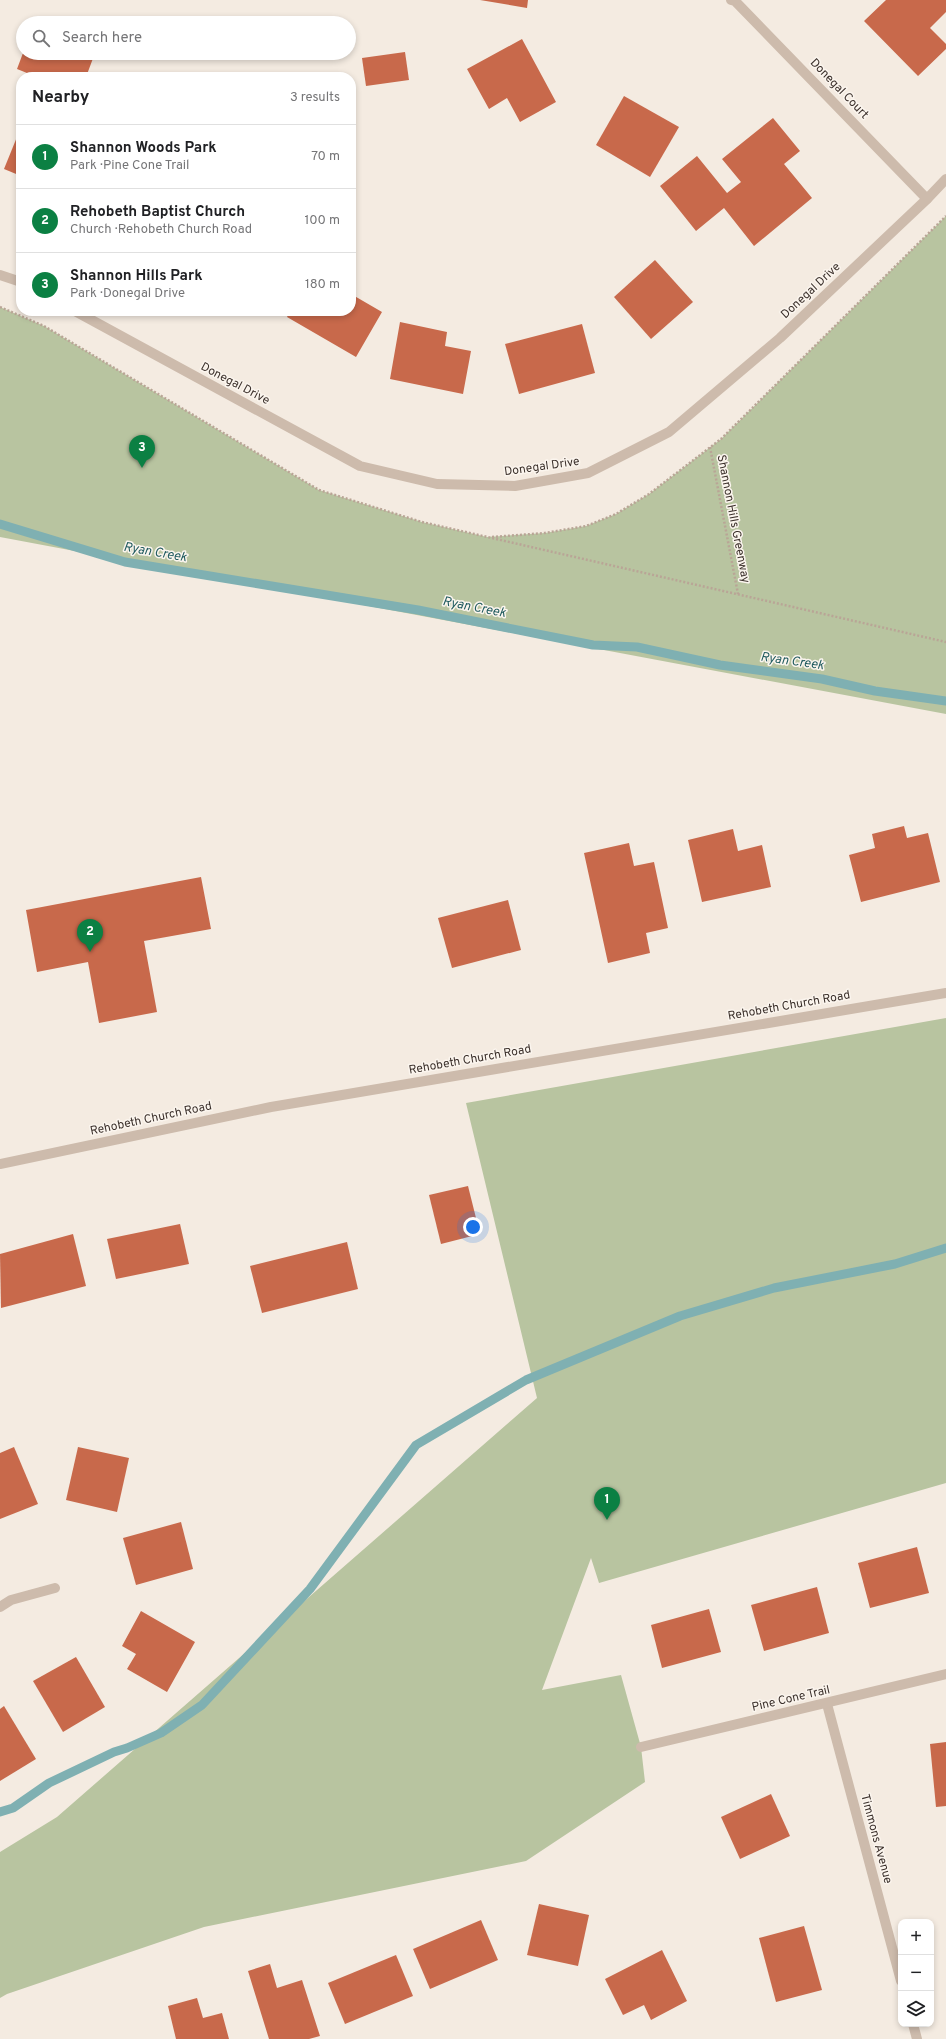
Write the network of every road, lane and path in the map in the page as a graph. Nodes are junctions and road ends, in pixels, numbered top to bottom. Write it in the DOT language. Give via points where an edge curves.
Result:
graph roads {
  1 [pos="731,0"];
  2 [pos="946,179"];
  3 [pos="928,199"];
  4 [pos="0,275"];
  5 [pos="16,280"];
  6 [pos="84,316"];
  7 [pos="710,447"];
  8 [pos="738,594"];
  9 [pos="946,993"];
  10 [pos="0,1164"];
  11 [pos="55,1588"];
  12 [pos="0,1607"];
  13 [pos="946,1674"];
  14 [pos="826,1704"];
  15 [pos="641,1747"];
  16 [pos="898,1970"];
  17 [pos="914,2027"];
  18 [pos="917,2039"];
  1 -- 3 [label="street, Donegal Court" via="735,1"];
  2 -- 3 [label="street, Donegal Drive"];
  3 -- 6 [label="street, Donegal Drive" via="780,338 669,432 588,473 515,486 437,484 360,466"];
  4 -- 5 [label="street"];
  7 -- 8 [label="path, Shannon Hills Greenway"];
  9 -- 10 [label="street, Rehobeth Church Road" via="271,1107"];
  11 -- 12 [label="street" via="11,1600"];
  13 -- 14 [label="street, Pine Cone Trail"];
  14 -- 15 [label="street, Pine Cone Trail"];
  14 -- 16 [label="street, Timmons Avenue"];
  17 -- 18 [label="street"];
}
